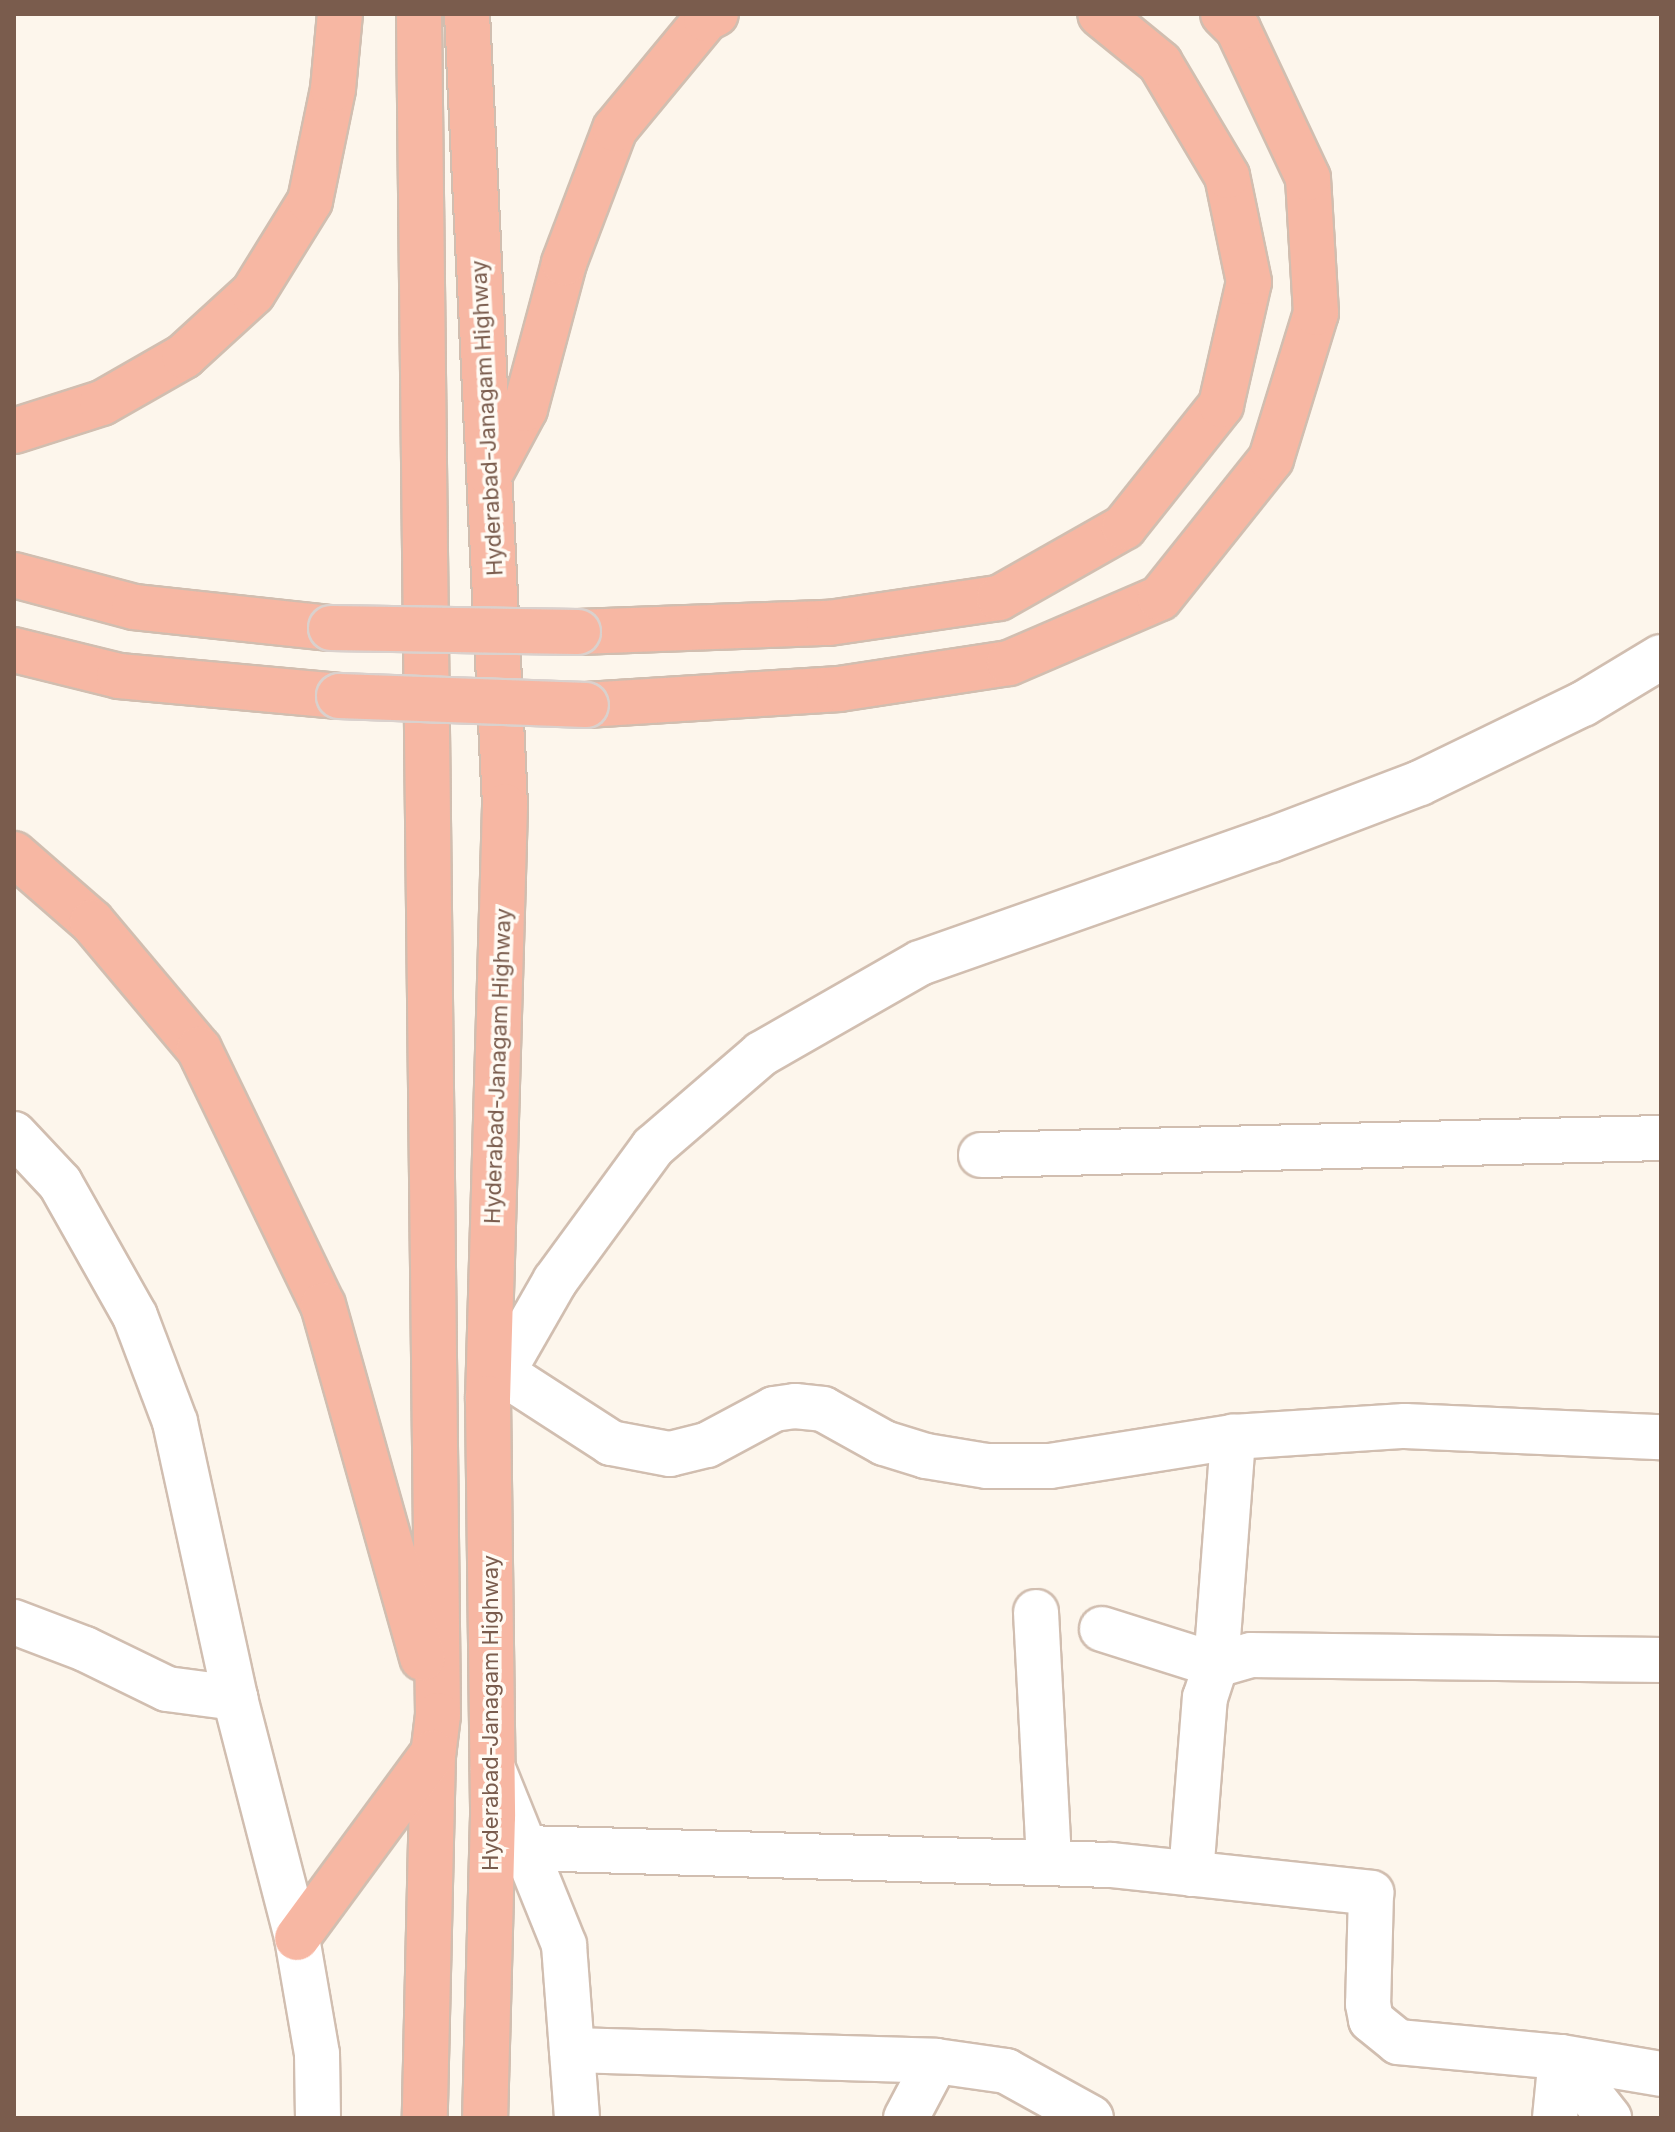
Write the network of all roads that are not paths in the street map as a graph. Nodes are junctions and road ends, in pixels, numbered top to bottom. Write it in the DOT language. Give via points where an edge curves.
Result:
graph roads {
  1 [pos="340,14"];
  2 [pos="419,14"];
  3 [pos="467,14"];
  4 [pos="716,14"];
  5 [pos="1100,14"];
  6 [pos="1223,14"];
  7 [pos="14,431"];
  8 [pos="490,474"];
  9 [pos="14,575"];
  10 [pos="14,650"];
  11 [pos="1661,657"];
  12 [pos="14,854"];
  13 [pos="14,1134"];
  14 [pos="1661,1138"];
  15 [pos="981,1155"];
  16 [pos="496,1386"];
  17 [pos="1233,1437"];
  18 [pos="1661,1437"];
  19 [pos="1036,1612"];
  20 [pos="14,1622"];
  21 [pos="1102,1629"];
  22 [pos="1661,1660"];
  23 [pos="1216,1665"];
  24 [pos="235,1698"];
  25 [pos="436,1734"];
  26 [pos="493,1769"];
  27 [pos="525,1848"];
  28 [pos="1049,1863"];
  29 [pos="1191,1874"];
  30 [pos="297,1938"];
  31 [pos="572,2050"];
  32 [pos="1561,2057"];
  33 [pos="936,2061"];
  34 [pos="1661,2074"];
  35 [pos="318,2118"];
  36 [pos="425,2118"];
  37 [pos="485,2118"];
  38 [pos="577,2118"];
  39 [pos="906,2118"];
  40 [pos="1091,2118"];
  41 [pos="1555,2118"];
  42 [pos="1609,2118"];
  1 -- 7 [label="highway" via="333,89 310,201 253,293 184,356 143,380 102,403"];
  2 -- 25 [label="highway"];
  3 -- 8 [label="highway, Hyderabad-Janagam Highway"];
  4 -- 8 [label="highway" via="706,19 615,129 564,263 525,409"];
  5 -- 9 [label="highway, bridge" via="1160,63 1227,176 1249,282 1221,405 1124,527 999,598 829,623 578,632 331,628 134,607"];
  6 -- 10 [label="highway, bridge" via="1238,29 1308,178 1316,313 1271,459 1160,598 1009,663 839,689 586,705 339,696 119,676"];
  8 -- 16 [label="highway, Hyderabad-Janagam Highway" via="505,806"];
  11 -- 16 [label="street" via="1583,704 1420,783 920,963 761,1054 653,1147 555,1281"];
  12 -- 25 [label="highway" via="92,922 199,1049 323,1305"];
  13 -- 24 [label="street" via="60,1183 135,1316 175,1422"];
  14 -- 15 [label="street"];
  16 -- 17 [label="street" via="611,1443 670,1454 707,1445 774,1409 795,1406 823,1409 884,1443 987,1466 1050,1466"];
  16 -- 26 [label="highway, Hyderabad-Janagam Highway"];
  17 -- 18 [label="street" via="1405,1426"];
  17 -- 23 [label="street"];
  19 -- 28 [label="street"];
  20 -- 24 [label="street" via="167,1689"];
  21 -- 23 [label="street"];
  22 -- 23 [label="street" via="1251,1655"];
  23 -- 29 [label="street" via="1205,1698"];
  24 -- 30 [label="street"];
  25 -- 30 [label="highway"];
  25 -- 36 [label="highway"];
  26 -- 27 [label="street"];
  26 -- 37 [label="highway, Hyderabad-Janagam Highway"];
  27 -- 28 [label="street"];
  27 -- 31 [label="street" via="564,1945"];
  28 -- 29 [label="street"];
  29 -- 32 [label="street" via="1371,1893 1368,2004 1371,2020 1383,2033 1398,2042"];
  30 -- 35 [label="street" via="317,2054"];
  31 -- 33 [label="street"];
  31 -- 38 [label="street"];
  32 -- 34 [label="street"];
  32 -- 41 [label="street"];
  32 -- 42 [label="street"];
  33 -- 39 [label="street"];
  33 -- 40 [label="street" via="1006,2071"];
}
